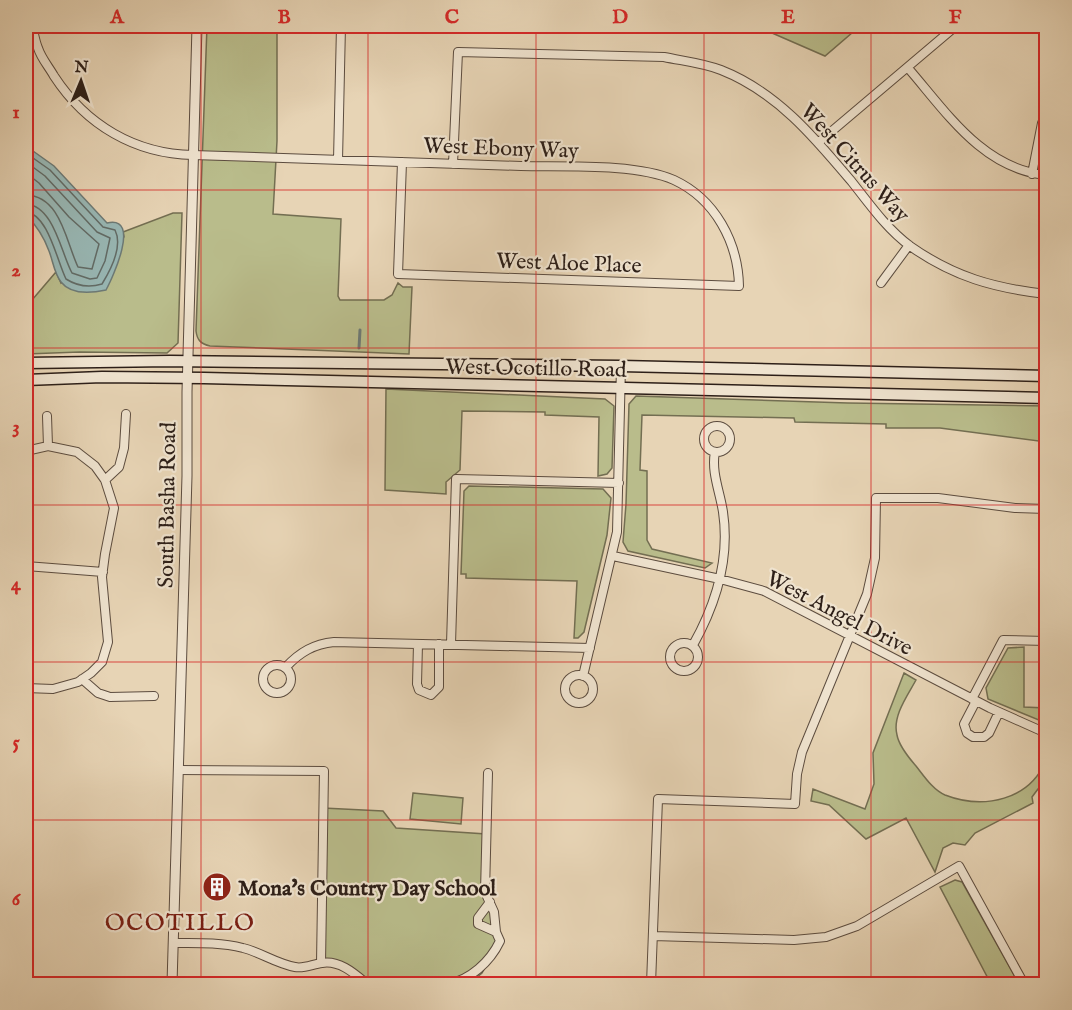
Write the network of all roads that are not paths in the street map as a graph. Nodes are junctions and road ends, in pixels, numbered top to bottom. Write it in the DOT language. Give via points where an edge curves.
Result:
graph roads {
  1 [pos="33,26"];
  2 [pos="197,26"];
  3 [pos="340,26"];
  4 [pos="956,26"];
  5 [pos="908,68"];
  6 [pos="1042,123"];
  7 [pos="819,142"];
  8 [pos="193,155"];
  9 [pos="338,160"];
  10 [pos="402,162"];
  11 [pos="453,164"];
  12 [pos="1032,174"];
  13 [pos="1047,175"];
  14 [pos="909,245"];
  15 [pos="881,283"];
  16 [pos="739,286"];
  17 [pos="1047,294"];
  18 [pos="188,361"];
  19 [pos="26,363"];
  20 [pos="621,366"];
  21 [pos="1047,376"];
  22 [pos="187,378"];
  23 [pos="26,380"];
  24 [pos="621,388"];
  25 [pos="1047,398"];
  26 [pos="126,414"];
  27 [pos="47,416"];
  28 [pos="48,446"];
  29 [pos="26,451"];
  30 [pos="715,452"];
  31 [pos="105,480"];
  32 [pos="619,483"];
  33 [pos="26,494"];
  34 [pos="1047,509"];
  35 [pos="26,520"];
  36 [pos="613,556"];
  37 [pos="26,566"];
  38 [pos="103,572"];
  39 [pos="720,579"];
  40 [pos="850,635"];
  41 [pos="1047,641"];
  42 [pos="418,644"];
  43 [pos="439,644"];
  44 [pos="451,644"];
  45 [pos="693,645"];
  46 [pos="590,648"];
  47 [pos="286,667"];
  48 [pos="583,676"];
  49 [pos="82,680"];
  50 [pos="26,688"];
  51 [pos="154,696"];
  52 [pos="974,700"];
  53 [pos="999,712"];
  54 [pos="1047,733"];
  55 [pos="178,770"];
  56 [pos="488,773"];
  57 [pos="490,902"];
  58 [pos="496,932"];
  59 [pos="653,936"];
  60 [pos="173,943"];
  61 [pos="321,963"];
  62 [pos="172,984"];
  63 [pos="367,984"];
  64 [pos="448,984"];
  65 [pos="651,984"];
  66 [pos="1024,984"];
  1 -- 8 [label="street, West Ebony Way" via="38,50 68,96 103,128 158,152"];
  2 -- 8 [label="street, South Basha Road"];
  3 -- 9 [label="street"];
  4 -- 5 [label="street"];
  5 -- 7 [label="street"];
  5 -- 12 [label="street" via="967,135 993,158"];
  6 -- 12 [label="street"];
  7 -- 11 [label="street, West Citrus Way" via="747,82 693,62 664,57 458,52"];
  7 -- 14 [label="street, West Citrus Way" via="883,221"];
  8 -- 9 [label="street, West Ebony Way"];
  8 -- 18 [label="street, South Basha Road"];
  9 -- 10 [label="street, West Ebony Way"];
  10 -- 11 [label="street, West Ebony Way"];
  10 -- 16 [label="street, West Aloe Place" via="398,274"];
  11 -- 16 [label="street, West Ebony Way" via="634,170 674,180 692,191 717,216 729,235 739,270"];
  12 -- 13 [label="street"];
  14 -- 15 [label="street"];
  14 -- 17 [label="street, West Citrus Way" via="973,280"];
  18 -- 19 [label="main road, West Ocotillo Road"];
  18 -- 20 [label="main road, West Ocotillo Road"];
  18 -- 22 [label="street, South Basha Road"];
  20 -- 21 [label="main road, West Ocotillo Road"];
  20 -- 24 [label="street"];
  22 -- 23 [label="main road, West Ocotillo Road"];
  22 -- 24 [label="main road, West Ocotillo Road"];
  22 -- 55 [label="street, South Basha Road"];
  24 -- 25 [label="main road, West Ocotillo Road"];
  24 -- 32 [label="street"];
  26 -- 31 [label="street" via="119,467"];
  27 -- 28 [label="street"];
  28 -- 29 [label="street"];
  28 -- 31 [label="street" via="77,452"];
  30 -- 39 [label="street" via="724,529"];
  31 -- 38 [label="street" via="114,508"];
  32 -- 36 [label="street"];
  32 -- 44 [label="street" via="456,479"];
  33 -- 35 [label="street"];
  34 -- 40 [label="street" via="938,498 876,498 871,578"];
  36 -- 39 [label="street, West Angel Drive"];
  36 -- 46 [label="street"];
  37 -- 38 [label="street"];
  38 -- 49 [label="street" via="108,642 102,662"];
  39 -- 40 [label="street, West Angel Drive" via="764,591"];
  39 -- 45 [label="street" via="711,609"];
  40 -- 52 [label="street, West Angel Drive"];
  40 -- 59 [label="street" via="802,752 795,804 658,799"];
  41 -- 52 [label="street" via="1003,640"];
  42 -- 43 [label="street"];
  42 -- 43 [label="street" via="417,684 424,694 431,695 439,687"];
  42 -- 47 [label="street" via="326,643 304,651"];
  43 -- 44 [label="street"];
  44 -- 46 [label="street"];
  46 -- 48 [label="street"];
  49 -- 50 [label="street" via="53,689"];
  49 -- 51 [label="street" via="110,697"];
  52 -- 53 [label="street, West Angel Drive"];
  52 -- 53 [label="street" via="964,724 967,733 974,737 984,738"];
  53 -- 54 [label="street, West Angel Drive"];
  55 -- 60 [label="street, South Basha Road"];
  55 -- 61 [label="street" via="324,771"];
  56 -- 57 [label="street" via="484,892"];
  57 -- 58 [label="street"];
  57 -- 58 [label="street" via="478,924"];
  58 -- 64 [label="street" via="500,941 488,958 465,980"];
  59 -- 65 [label="street"];
  59 -- 66 [label="street" via="794,940 826,937 857,926 958,866"];
  60 -- 61 [label="street" via="241,947 295,967"];
  60 -- 62 [label="street, South Basha Road"];
  61 -- 63 [label="street" via="350,970"];
}
